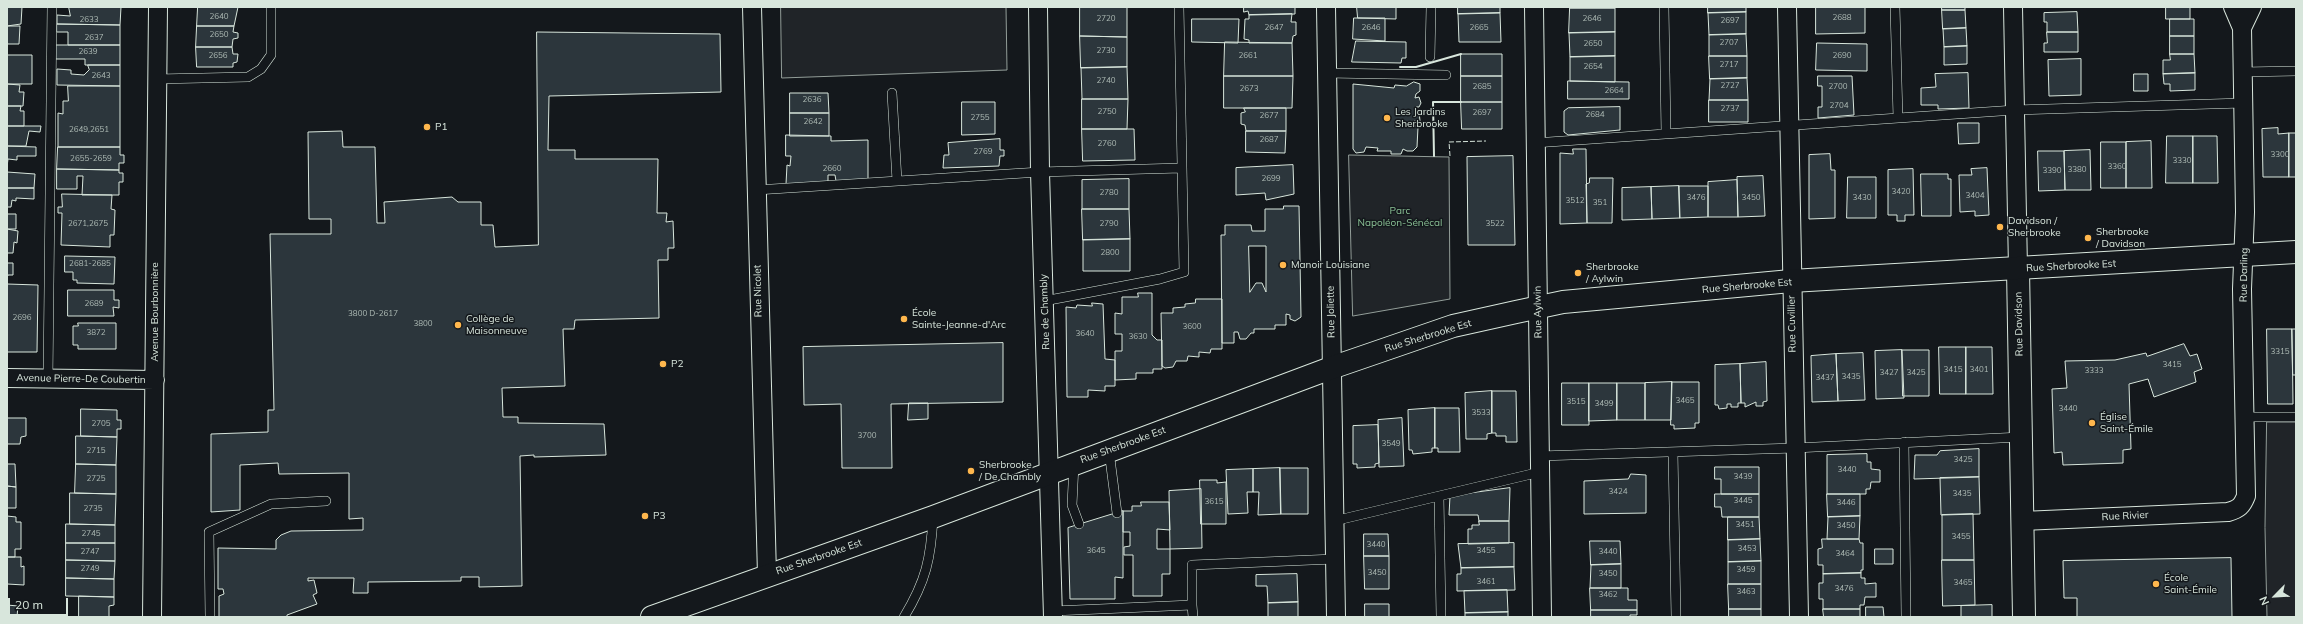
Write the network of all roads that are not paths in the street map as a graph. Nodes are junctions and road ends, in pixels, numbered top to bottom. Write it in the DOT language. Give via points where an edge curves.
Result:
graph roads {
  1 [pos="52,7"];
  2 [pos="158,7"];
  3 [pos="271,7"];
  4 [pos="752,7"];
  5 [pos="1038,7"];
  6 [pos="1179,7"];
  7 [pos="1326,7"];
  8 [pos="1431,7"];
  9 [pos="1534,7"];
  10 [pos="1664,7"];
  11 [pos="1787,7"];
  12 [pos="1895,7"];
  13 [pos="2013,7"];
  14 [pos="2233,7"];
  15 [pos="2252,7"];
  16 [pos="2242,28"];
  17 [pos="1430,57"];
  18 [pos="2296,71"];
  19 [pos="2242,72"];
  20 [pos="1327,73"];
  21 [pos="1446,75"];
  22 [pos="157,79"];
  23 [pos="892,93"];
  24 [pos="2243,103"];
  25 [pos="2015,110"];
  26 [pos="1898,118"];
  27 [pos="1788,125"];
  28 [pos="1666,132"];
  29 [pos="1532,143"];
  30 [pos="1181,168"];
  31 [pos="1040,172"];
  32 [pos="896,181"];
  33 [pos="756,190"];
  34 [pos="2296,252"];
  35 [pos="2244,256"];
  36 [pos="2018,269"];
  37 [pos="1791,281"];
  38 [pos="1044,301"];
  39 [pos="1538,308"];
  40 [pos="1331,368"];
  41 [pos="7,378"];
  42 [pos="48,379"];
  43 [pos="155,380"];
  44 [pos="2245,417"];
  45 [pos="2296,417"];
  46 [pos="2021,437"];
  47 [pos="1904,442"];
  48 [pos="1795,448"];
  49 [pos="1109,450"];
  50 [pos="1673,452"];
  51 [pos="1074,463"];
  52 [pos="1540,464"];
  53 [pos="1049,472"];
  54 [pos="1439,496"];
  55 [pos="326,501"];
  56 [pos="2228,512"];
  57 [pos="1117,513"];
  58 [pos="933,517"];
  59 [pos="1334,521"];
  60 [pos="2022,521"];
  61 [pos="1080,524"];
  62 [pos="1335,560"];
  63 [pos="767,575"];
  64 [pos="1192,605"];
  65 [pos="1053,614"];
  66 [pos="152,617"];
  67 [pos="210,617"];
  68 [pos="652,617"];
  69 [pos="904,617"];
  70 [pos="1192,617"];
  71 [pos="1336,617"];
  72 [pos="1440,617"];
  73 [pos="1542,617"];
  74 [pos="1676,617"];
  75 [pos="1799,617"];
  76 [pos="1906,617"];
  77 [pos="2024,617"];
  1 -- 42 [label="lane"];
  2 -- 22 [label="street, Avenue Bourbonnière"];
  3 -- 22 [label="lane" via="271,55 261,69 248,77"];
  4 -- 33 [label="street, Rue Nicolet"];
  5 -- 31 [label="street, Rue de Chambly"];
  6 -- 30 [label="lane"];
  7 -- 20 [label="street, Rue Joliette"];
  8 -- 17 [label="lane"];
  9 -- 29 [label="street, Rue Aylwin"];
  10 -- 28 [label="lane"];
  11 -- 27 [label="street, Rue Cuvillier"];
  12 -- 26 [label="lane"];
  13 -- 25 [label="street, Rue Davidson"];
  14 -- 16 [label="street, Rue Darling"];
  15 -- 16 [label="street, Rue Darling"];
  16 -- 19 [label="street, Rue Darling"];
  18 -- 19 [label="lane"];
  19 -- 24 [label="street, Rue Darling"];
  20 -- 21 [label="lane"];
  20 -- 40 [label="street, Rue Joliette"];
  22 -- 43 [label="street, Avenue Bourbonnière"];
  23 -- 32 [label="lane"];
  24 -- 25 [label="lane"];
  24 -- 35 [label="street, Rue Darling"];
  25 -- 26 [label="lane"];
  25 -- 36 [label="street, Rue Davidson"];
  26 -- 27 [label="lane"];
  27 -- 28 [label="lane"];
  27 -- 37 [label="street, Rue Cuvillier"];
  28 -- 29 [label="lane"];
  29 -- 39 [label="street, Rue Aylwin"];
  30 -- 31 [label="lane"];
  30 -- 38 [label="lane" via="1184,272"];
  31 -- 32 [label="lane"];
  31 -- 38 [label="street, Rue de Chambly"];
  32 -- 33 [label="lane"];
  33 -- 63 [label="street, Rue Nicolet"];
  34 -- 35 [label="main road, Rue Sherbrooke Est"];
  35 -- 36 [label="main road, Rue Sherbrooke Est"];
  35 -- 44 [label="street, Rue Darling" via="2242,288"];
  36 -- 37 [label="main road, Rue Sherbrooke Est"];
  36 -- 46 [label="main road, Rue Davidson"];
  37 -- 39 [label="main road, Rue Sherbrooke Est" via="1563,302"];
  37 -- 48 [label="street, Rue Cuvillier"];
  38 -- 53 [label="street, Rue de Chambly"];
  39 -- 40 [label="main road, Rue Sherbrooke Est" via="1453,326"];
  39 -- 52 [label="street, Rue Aylwin"];
  40 -- 49 [label="main road, Rue Sherbrooke Est"];
  40 -- 59 [label="street, Rue Joliette"];
  41 -- 42 [label="street, Avenue Pierre-De Coubertin"];
  42 -- 43 [label="street, Avenue Pierre-De Coubertin"];
  43 -- 66 [label="street, Avenue Bourbonnière"];
  44 -- 45 [label="lane"];
  44 -- 56 [label="street, Rue Darling" via="2246,496 2242,506"];
  46 -- 47 [label="lane"];
  46 -- 60 [label="main road, Rue Davidson"];
  47 -- 48 [label="lane"];
  47 -- 76 [label="lane"];
  48 -- 50 [label="lane"];
  48 -- 75 [label="street, Rue Cuvillier"];
  49 -- 51 [label="main road, Rue Sherbrooke Est"];
  49 -- 57 [label="lane"];
  50 -- 52 [label="lane"];
  50 -- 74 [label="lane"];
  51 -- 53 [label="main road, Rue Sherbrooke Est"];
  51 -- 61 [label="lane" via="1072,505"];
  52 -- 54 [label="lane"];
  52 -- 73 [label="street, Rue Aylwin"];
  53 -- 58 [label="main road, Rue Sherbrooke Est"];
  53 -- 65 [label="street, Rue de Chambly"];
  54 -- 59 [label="lane"];
  54 -- 72 [label="lane"];
  55 -- 67 [label="lane" via="271,504 209,532"];
  56 -- 60 [label="street, Rue Rivier"];
  58 -- 63 [label="main road, Rue Sherbrooke Est"];
  58 -- 69 [label="lane" via="931,556 918,594"];
  59 -- 62 [label="street, Rue Joliette"];
  60 -- 77 [label="main road, Rue Davidson"];
  62 -- 64 [label="lane" via="1192,565"];
  62 -- 71 [label="street, Rue Joliette"];
  63 -- 68 [label="main road, Rue Sherbrooke Est"];
  64 -- 65 [label="lane"];
  64 -- 70 [label="lane"];
}
